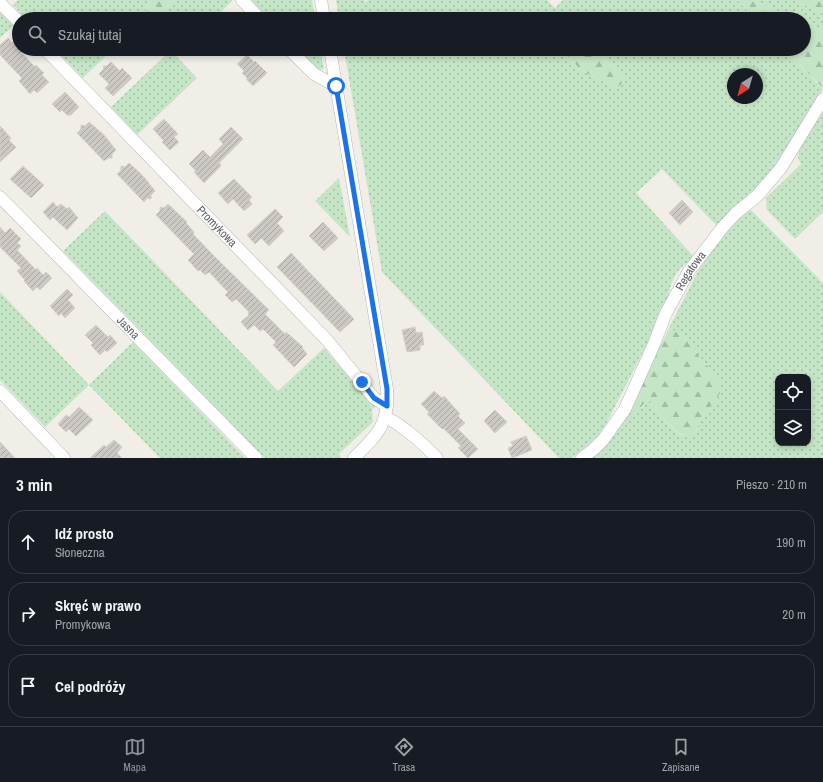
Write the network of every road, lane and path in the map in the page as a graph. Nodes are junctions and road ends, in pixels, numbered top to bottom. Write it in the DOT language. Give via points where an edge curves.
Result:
graph roads {
  1 [pos="242,0"];
  2 [pos="321,0"];
  3 [pos="0,3"];
  4 [pos="253,12"];
  5 [pos="323,12"];
  6 [pos="12,15"];
  7 [pos="52,56"];
  8 [pos="296,56"];
  9 [pos="331,56"];
  10 [pos="336,86"];
  11 [pos="823,99"];
  12 [pos="0,197"];
  13 [pos="0,391"];
  14 [pos="386,412"];
  15 [pos="64,458"];
  16 [pos="256,458"];
  17 [pos="354,458"];
  18 [pos="437,458"];
  19 [pos="582,458"];
  1 -- 4 [label="street"];
  2 -- 5 [label="street"];
  3 -- 6 [label="street"];
  7 -- 14 [label="street, Promykowa" via="326,340"];
  8 -- 10 [label="street" via="314,74"];
  9 -- 10 [label="street"];
  10 -- 14 [label="street" via="387,389"];
  11 -- 19 [label="street, Regatowa" via="781,168 757,196 723,227 690,271 665,315 625,409 603,440"];
  12 -- 16 [label="street, Jasna"];
  13 -- 15 [label="street"];
  14 -- 17 [label="street" via="380,429"];
  14 -- 18 [label="street"];
}
